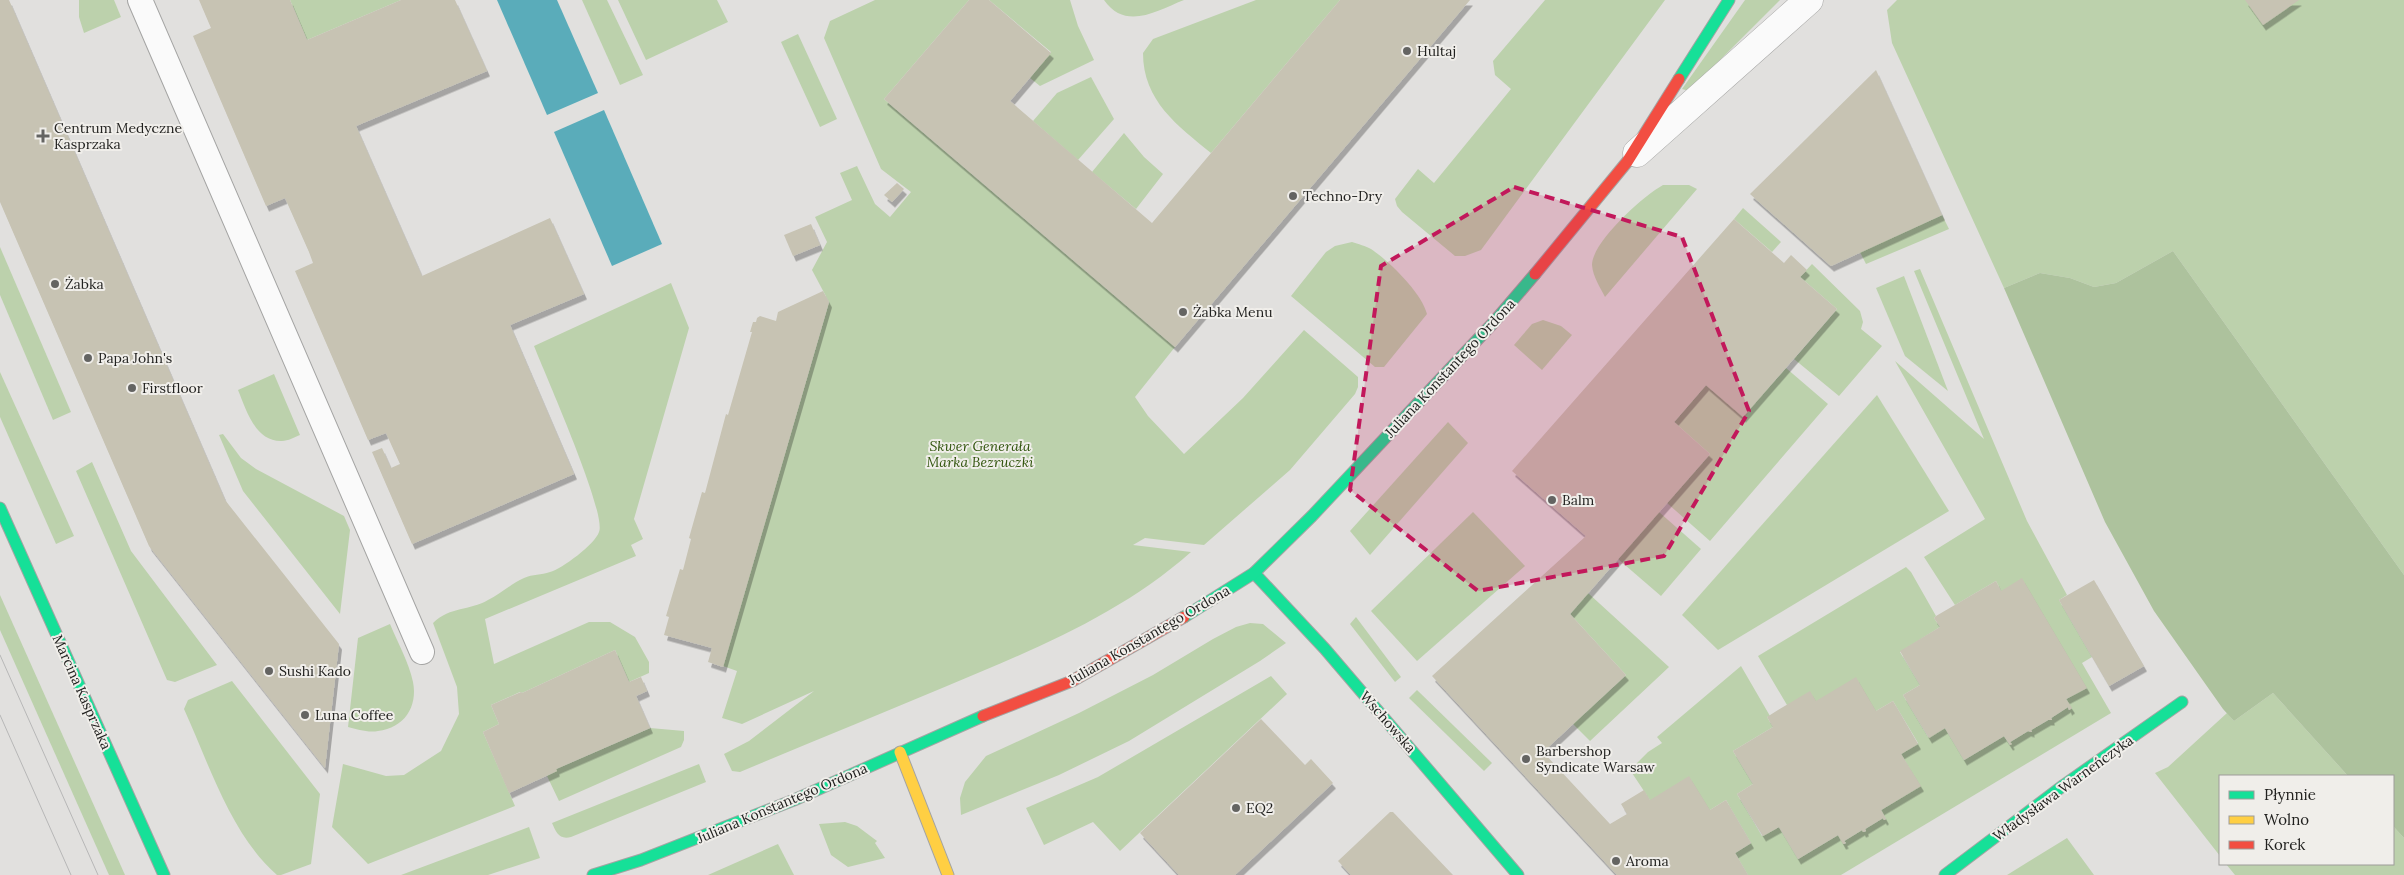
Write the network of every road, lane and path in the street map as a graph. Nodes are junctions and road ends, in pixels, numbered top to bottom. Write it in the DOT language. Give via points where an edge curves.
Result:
graph roads {
  1 [pos="140,0"];
  2 [pos="1729,0"];
  3 [pos="1808,0"];
  4 [pos="1627,162"];
  5 [pos="0,508"];
  6 [pos="1254,573"];
  7 [pos="422,652"];
  8 [pos="2182,702"];
  9 [pos="900,752"];
  10 [pos="641,860"];
  11 [pos="1517,874"];
  12 [pos="164,875"];
  13 [pos="593,875"];
  14 [pos="614,875"];
  15 [pos="948,875"];
  16 [pos="1945,875"];
  1 -- 7 [label="lane"];
  2 -- 4 [label="street, Juliana Konstantego Ordona"];
  3 -- 4 [label="street, Juliana Konstantego Ordona"];
  4 -- 6 [label="street, Juliana Konstantego Ordona" via="1494,322 1312,516"];
  5 -- 12 [label="street, Marcina Kasprzaka"];
  6 -- 9 [label="street, Juliana Konstantego Ordona" via="1201,608 1072,681"];
  6 -- 11 [label="street, Wschowska" via="1325,649"];
  8 -- 16 [label="street, Władysława Warneńczyka"];
  9 -- 10 [label="street, Juliana Konstantego Ordona" via="794,800"];
  9 -- 15 [label="street"];
  10 -- 13 [label="street, Juliana Konstantego Ordona"];
  10 -- 14 [label="street, Juliana Konstantego Ordona"];
}
